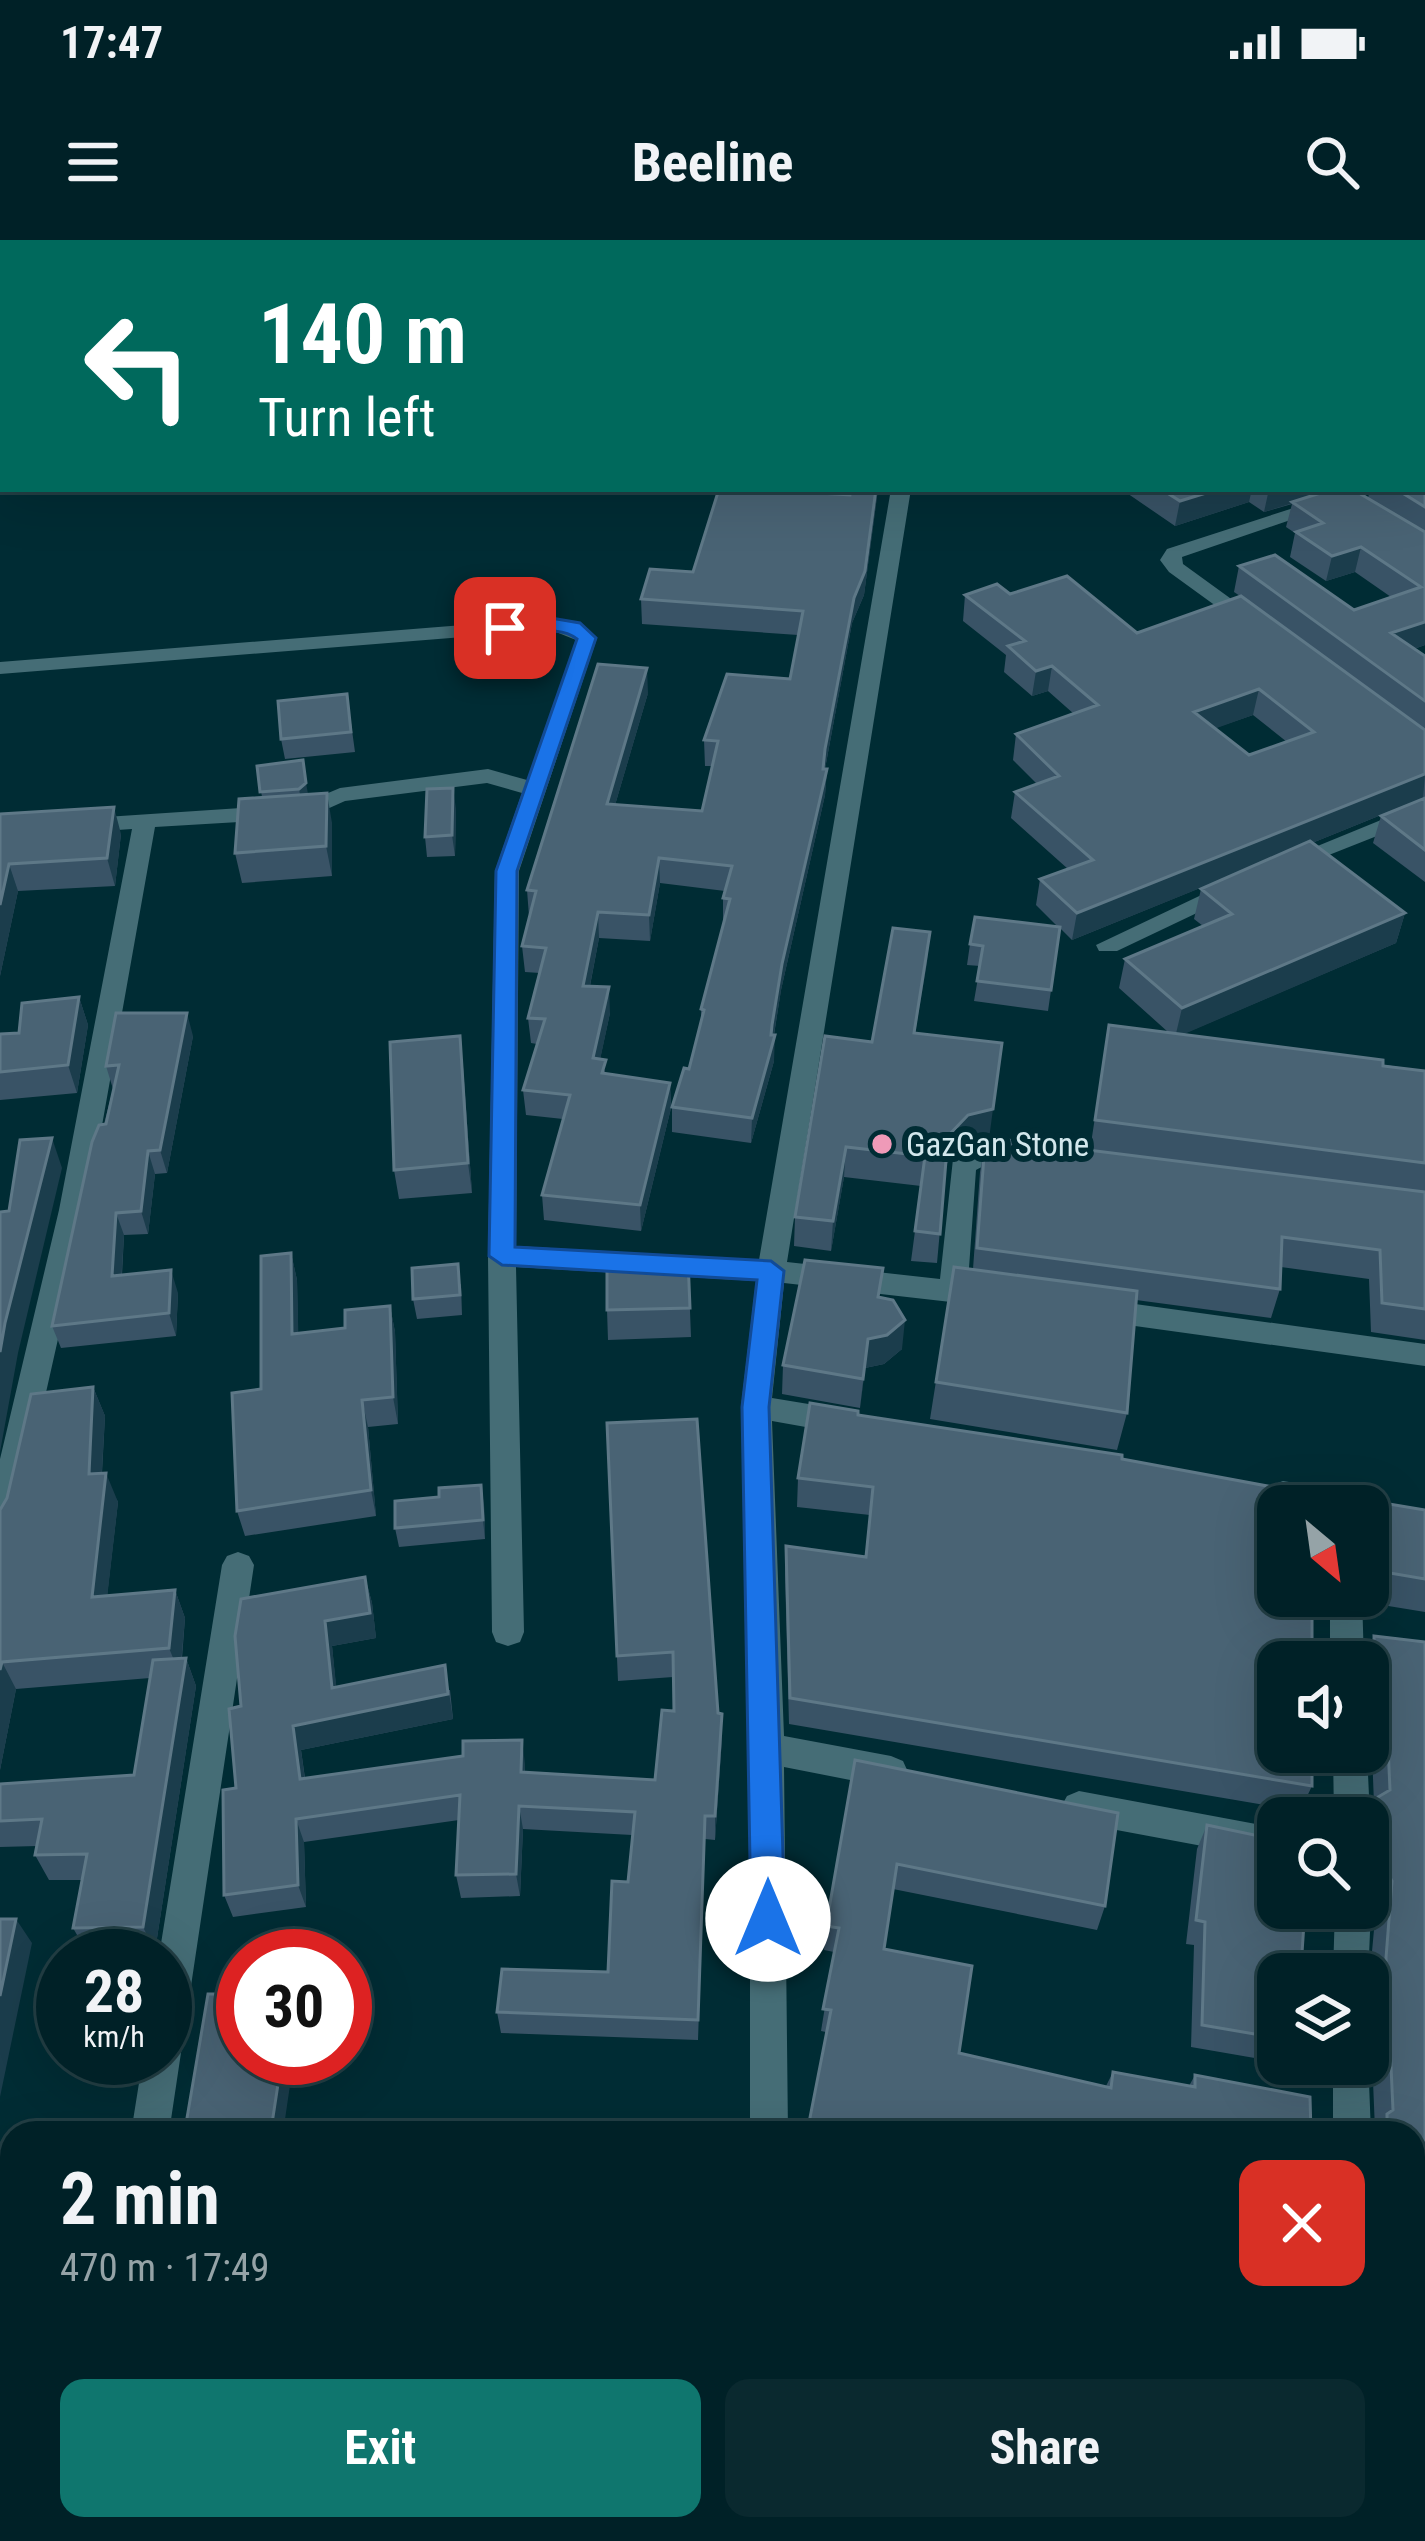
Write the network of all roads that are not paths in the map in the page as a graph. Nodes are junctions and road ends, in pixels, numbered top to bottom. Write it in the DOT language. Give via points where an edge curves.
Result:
graph roads {
  1 [pos="901,492"];
  2 [pos="1343,498"];
  3 [pos="1272,638"];
  4 [pos="0,668"];
  5 [pos="532,789"];
  6 [pos="1425,809"];
  7 [pos="145,821"];
  8 [pos="0,831"];
  9 [pos="1108,945"];
  10 [pos="1044,1160"];
  11 [pos="502,1256"];
  12 [pos="771,1271"];
  13 [pos="952,1290"];
  14 [pos="1023,1300"];
  15 [pos="1071,1306"];
  16 [pos="1425,1355"];
  17 [pos="756,1407"];
  18 [pos="873,1426"];
  19 [pos="1249,1489"];
  20 [pos="1257,1490"];
  21 [pos="0,1526"];
  22 [pos="238,1565"];
  23 [pos="508,1632"];
  24 [pos="767,1748"];
  25 [pos="929,1779"];
  26 [pos="1046,1801"];
  27 [pos="1257,1840"];
  28 [pos="182,1929"];
  29 [pos="158,2085"];
  30 [pos="1352,2085"];
  31 [pos="152,2121"];
  32 [pos="769,2121"];
  33 [pos="1352,2121"];
  1 -- 12 [label="street"];
  2 -- 3 [label="street" via="1170,560"];
  4 -- 5 [label="street" via="573,627 587,638"];
  5 -- 7 [label="street" via="488,776 340,795 307,811"];
  5 -- 11 [label="street" via="507,871"];
  6 -- 9 [label="street"];
  7 -- 8 [label="street"];
  7 -- 21 [label="street" via="73,1210"];
  10 -- 13 [label="street" via="994,1152 963,1166"];
  11 -- 12 [label="street"];
  11 -- 23 [label="street"];
  12 -- 13 [label="street"];
  12 -- 17 [label="street"];
  13 -- 14 [label="street"];
  15 -- 16 [label="street"];
  17 -- 18 [label="street"];
  17 -- 24 [label="street"];
  19 -- 20 [label="street"];
  22 -- 28 [label="street"];
  24 -- 25 [label="street"];
  24 -- 32 [label="street"];
  26 -- 27 [label="street"];
  29 -- 31 [label="street"];
  30 -- 33 [label="street"];
}
